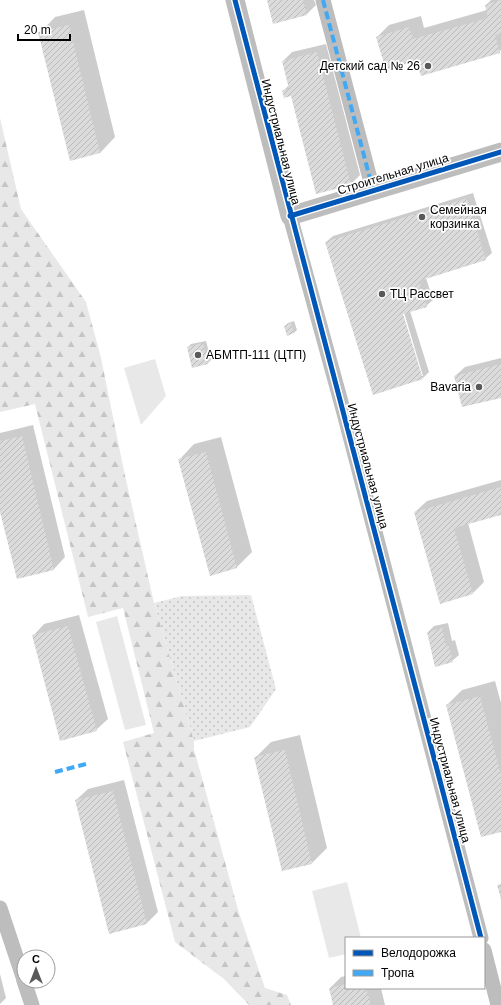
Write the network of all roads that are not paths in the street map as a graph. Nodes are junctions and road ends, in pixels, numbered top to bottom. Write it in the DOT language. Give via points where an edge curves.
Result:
graph roads {
  1 [pos="235,0"];
  2 [pos="324,0"];
  3 [pos="501,152"];
  4 [pos="373,190"];
  5 [pos="290,216"];
  6 [pos="0,908"];
  7 [pos="481,937"];
  8 [pos="485,954"];
  9 [pos="16,956"];
  10 [pos="27,989"];
  11 [pos="32,1005"];
  12 [pos="498,1005"];
  1 -- 5 [label="street, Индустриальная улица"];
  2 -- 4 [label="street"];
  3 -- 4 [label="street, Строительная улица"];
  4 -- 5 [label="street, Строительная улица"];
  5 -- 7 [label="street, Индустриальная улица"];
  6 -- 9 [label="street"];
  8 -- 12 [label="street"];
  10 -- 11 [label="street"];
}
